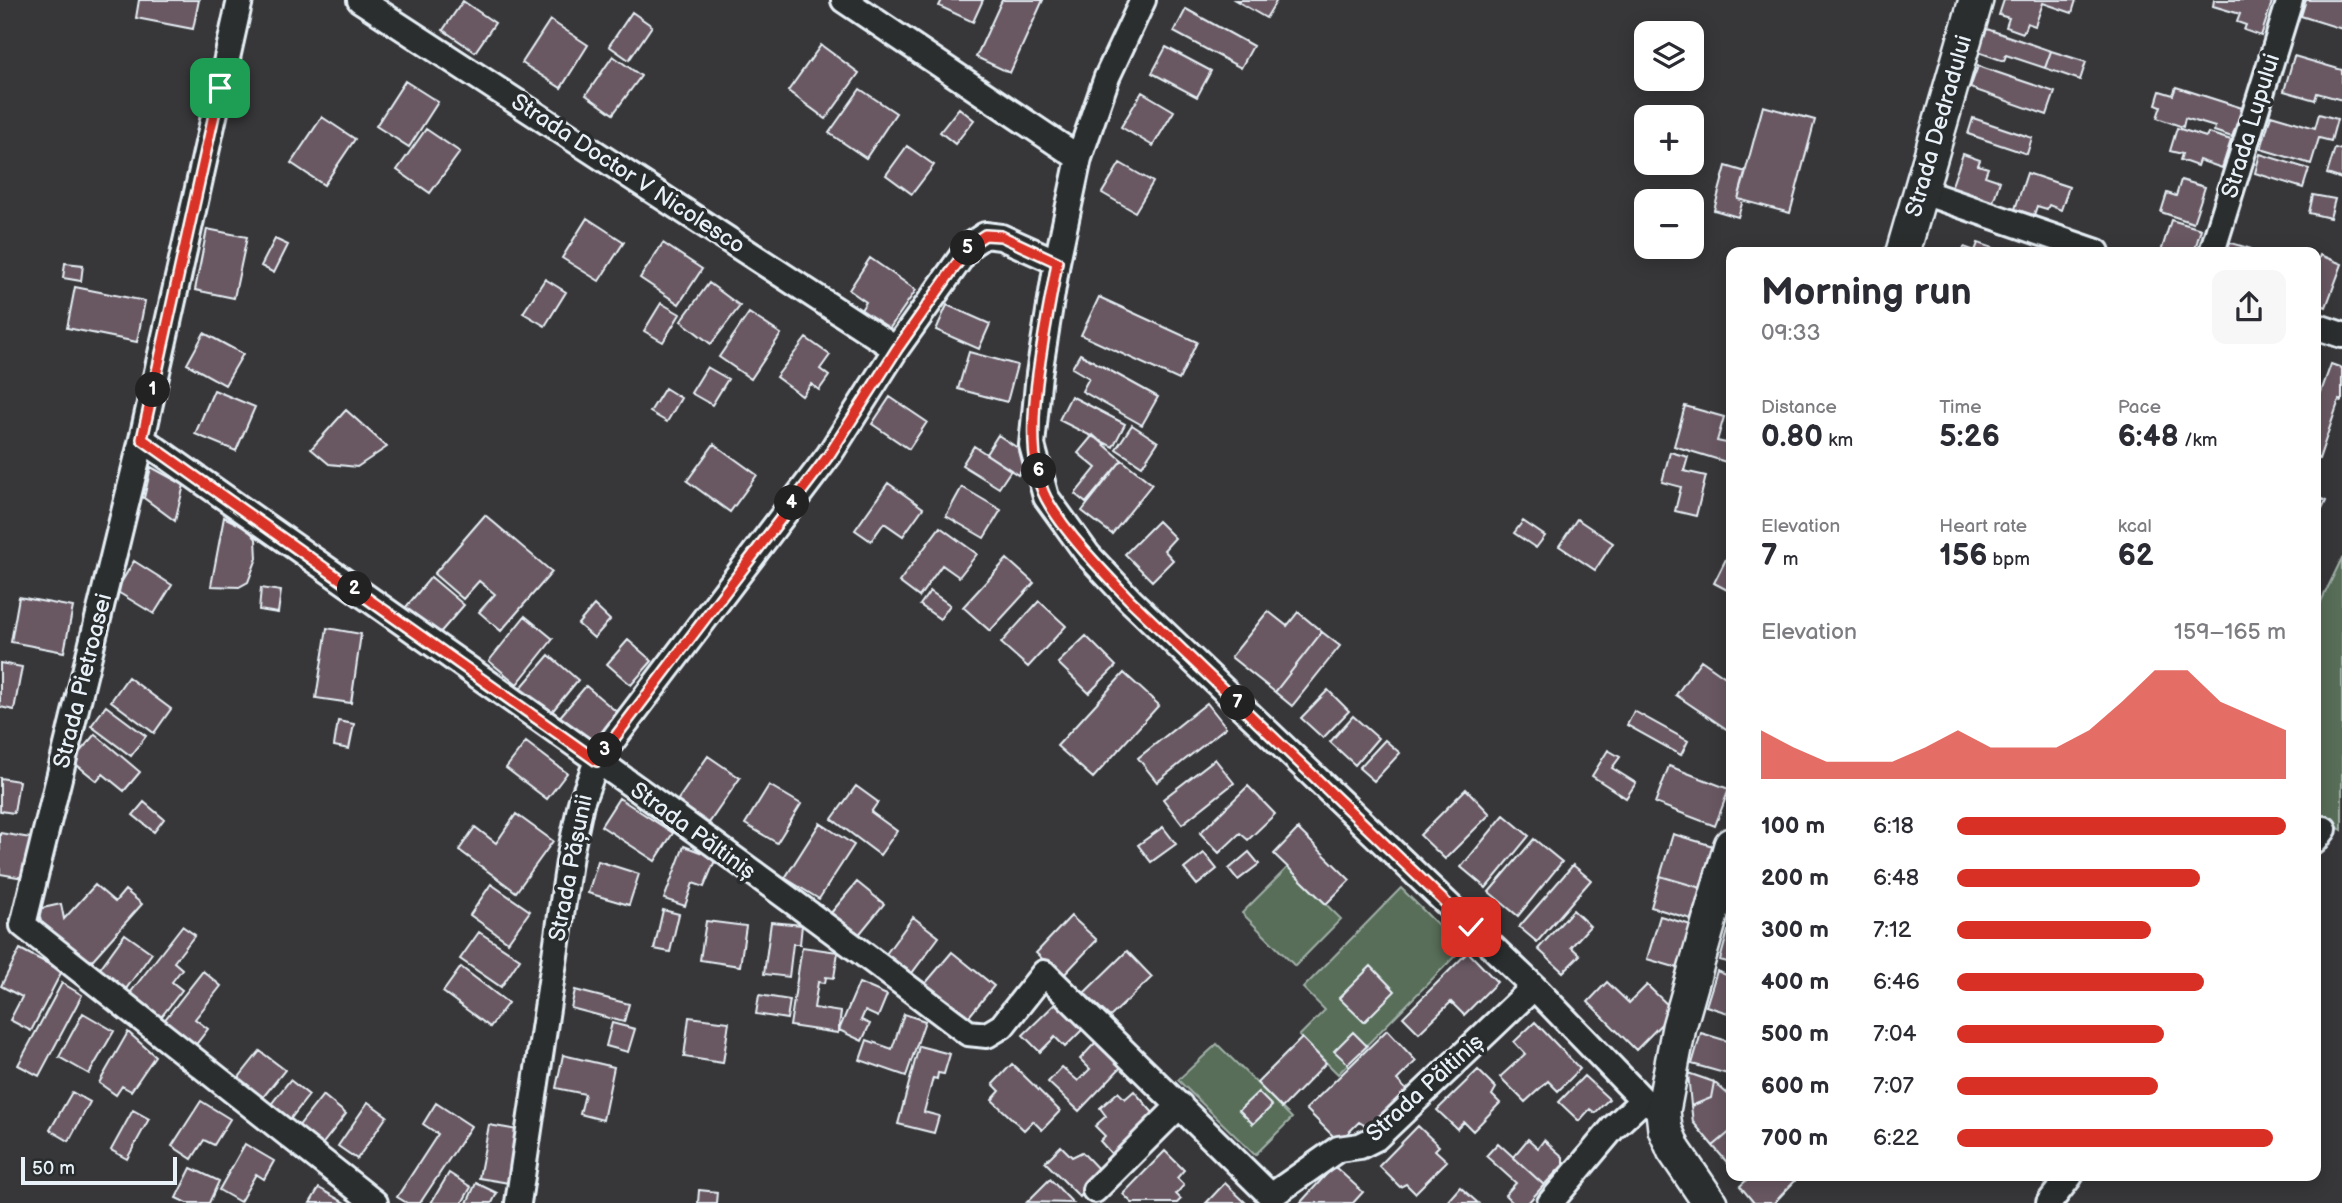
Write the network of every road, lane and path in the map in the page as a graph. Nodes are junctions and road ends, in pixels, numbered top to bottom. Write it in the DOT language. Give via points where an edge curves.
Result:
graph roads {
  1 [pos="240,0"];
  2 [pos="360,0"];
  3 [pos="844,0"];
  4 [pos="1143,0"];
  5 [pos="1976,0"];
  6 [pos="2290,0"];
  7 [pos="1079,158"];
  8 [pos="1920,191"];
  9 [pos="1904,247"];
  10 [pos="2082,247"];
  11 [pos="2213,247"];
  12 [pos="1057,262"];
  13 [pos="2321,328"];
  14 [pos="2342,335"];
  15 [pos="897,349"];
  16 [pos="142,439"];
  17 [pos="597,761"];
  18 [pos="1726,862"];
  19 [pos="1534,987"];
  20 [pos="1180,1105"];
  21 [pos="1653,1105"];
  22 [pos="2066,1181"];
  23 [pos="1095,1190"];
  24 [pos="1268,1199"];
  25 [pos="375,1203"];
  26 [pos="518,1203"];
  27 [pos="1549,1203"];
  28 [pos="1710,1203"];
  29 [pos="2049,1203"];
  1 -- 16 [label="street, Strada Pietroasei"];
  2 -- 15 [label="street, Strada Doctor V Nicolesco"];
  3 -- 7 [label="street"];
  4 -- 7 [label="street" via="1107,77"];
  5 -- 8 [label="main road, Strada Dedradului"];
  6 -- 11 [label="street, Strada Lupului"];
  7 -- 12 [label="street"];
  8 -- 9 [label="main road, Strada Dedradului"];
  8 -- 10 [label="street"];
  12 -- 15 [label="street, Strada Pășunii" via="1001,236 985,235 970,245"];
  12 -- 19 [label="street" via="1032,445 1046,498 1088,555 1131,601"];
  13 -- 14 [label="street"];
  15 -- 17 [label="street, Strada Pășunii" via="829,455"];
  16 -- 17 [label="street, Strada Păltiniș"];
  16 -- 25 [label="street, Strada Pietroasei" via="23,925"];
  17 -- 20 [label="street, Strada Păltiniș" via="968,1034 987,1034 1002,1026 1044,973"];
  17 -- 26 [label="street, Strada Pășunii" via="581,803 570,855"];
  18 -- 21 [label="main road"];
  19 -- 21 [label="street"];
  19 -- 24 [label="street, Strada Păltiniș" via="1376,1138 1338,1149"];
  20 -- 23 [label="street"];
  20 -- 24 [label="street, Strada Păltiniș"];
  21 -- 27 [label="street" via="1613,1128"];
  21 -- 28 [label="main road" via="1674,1150"];
  22 -- 29 [label="street"];
}
